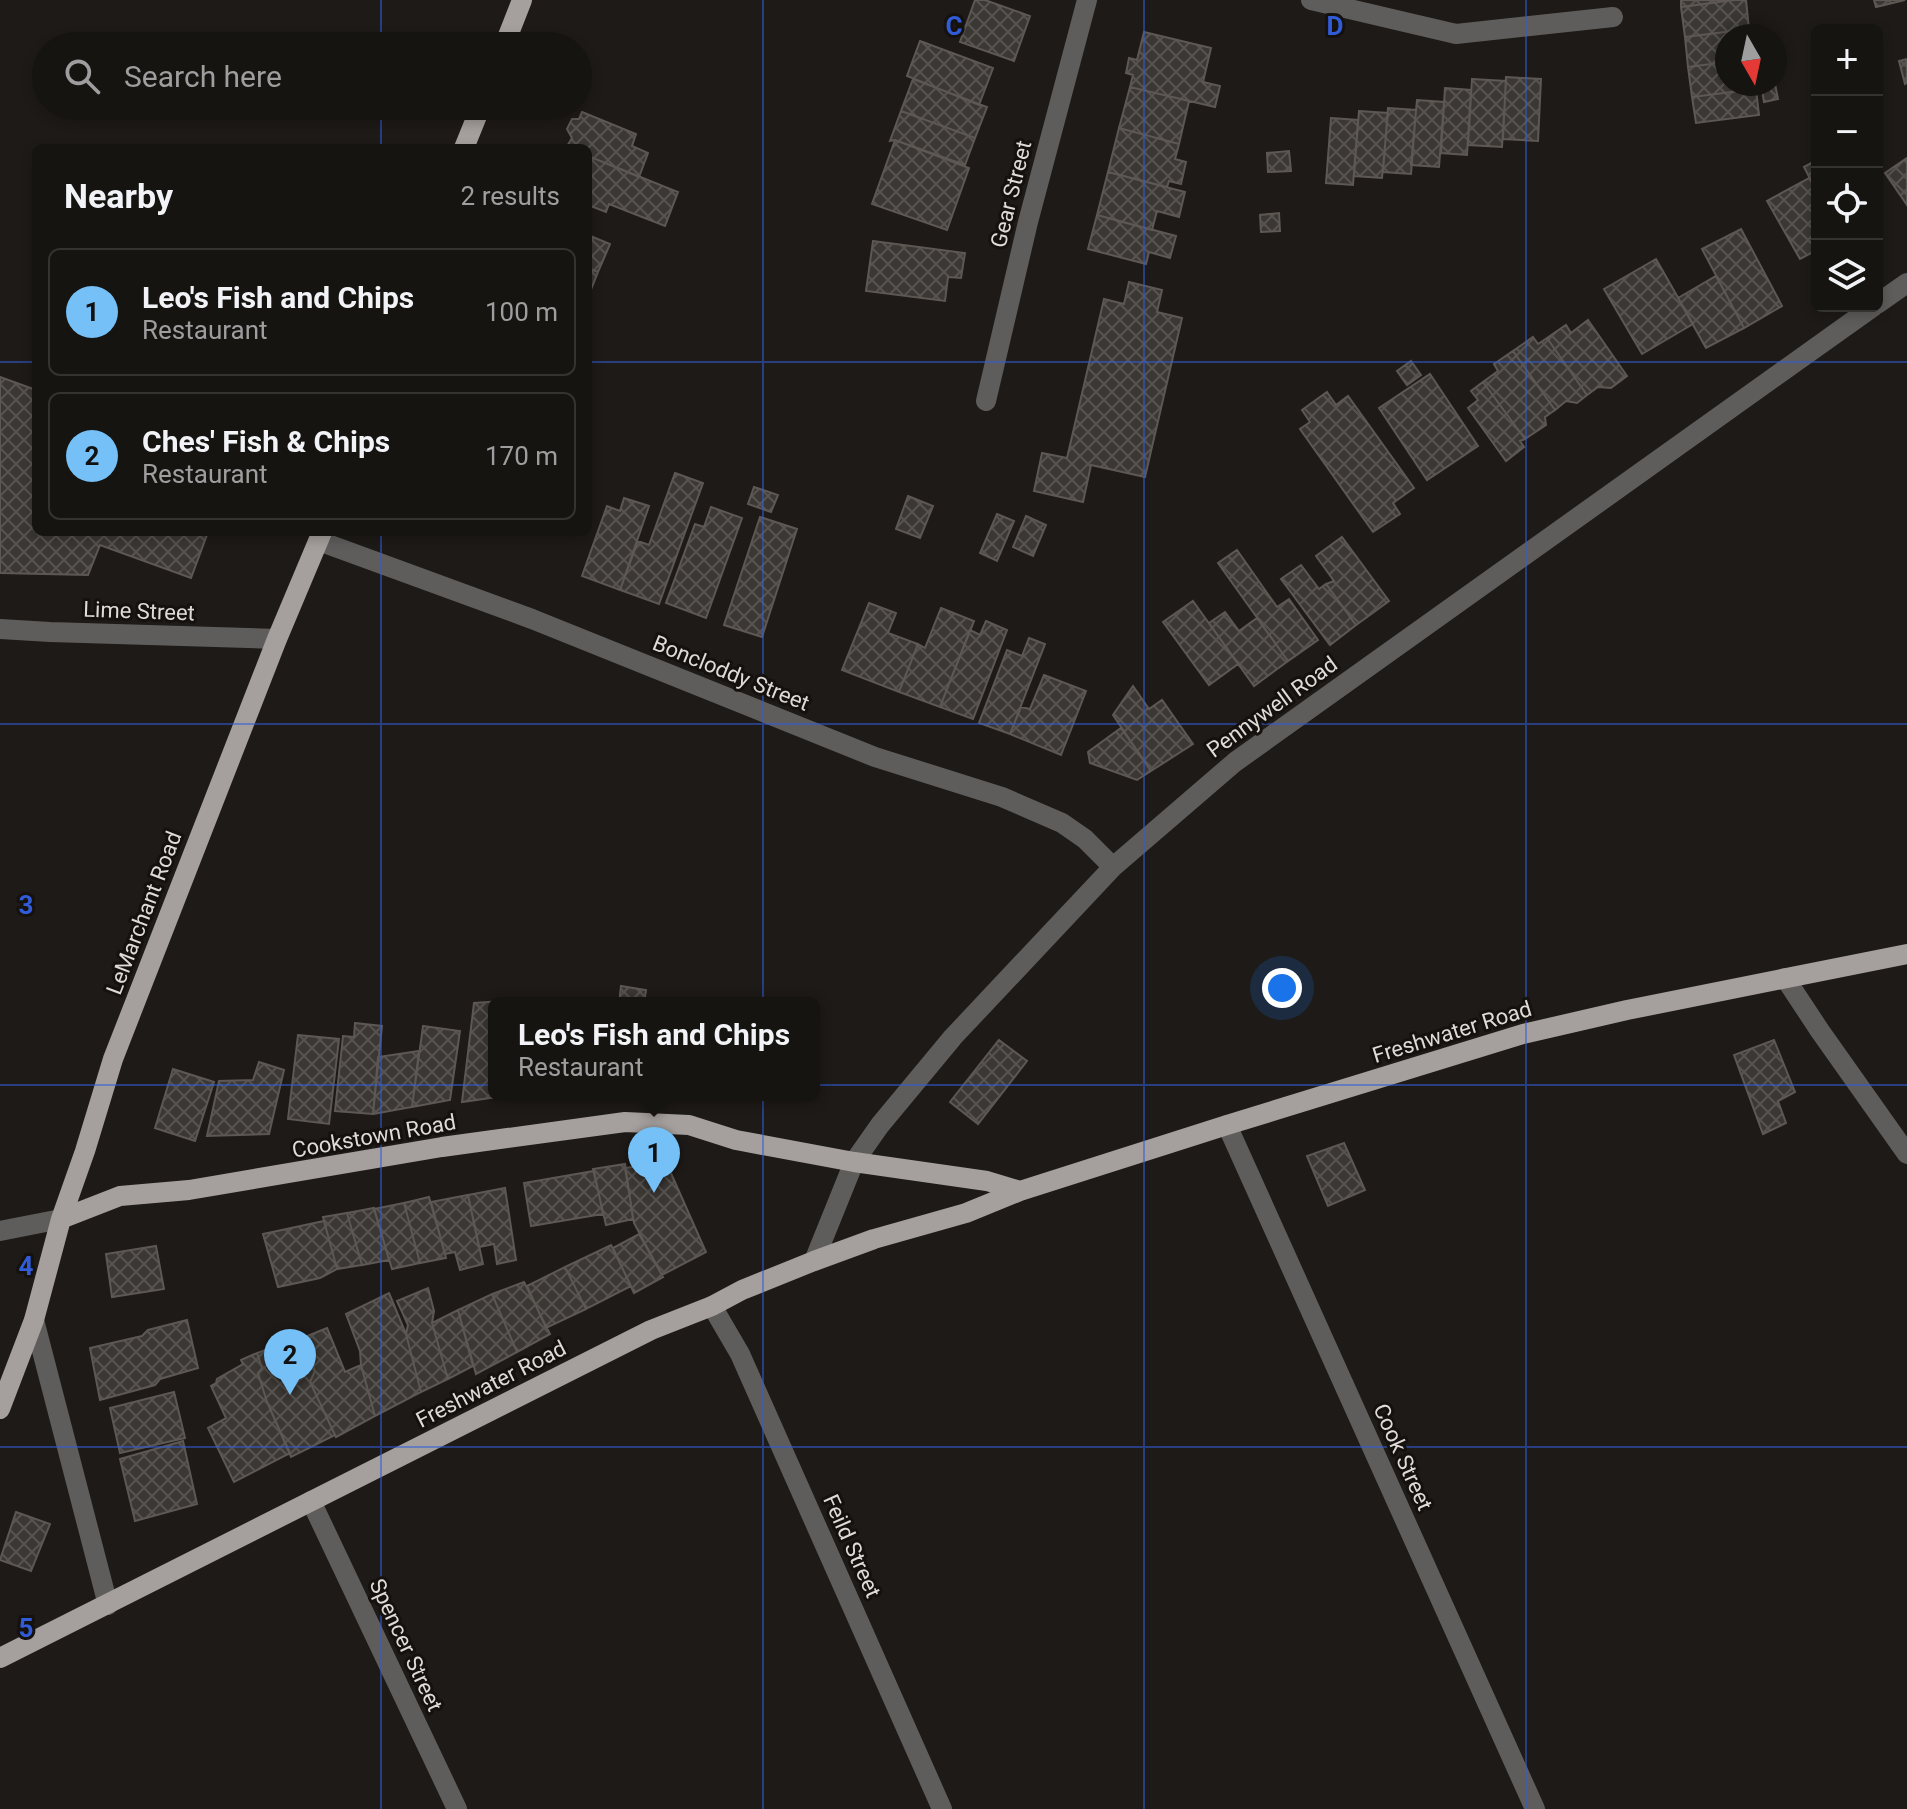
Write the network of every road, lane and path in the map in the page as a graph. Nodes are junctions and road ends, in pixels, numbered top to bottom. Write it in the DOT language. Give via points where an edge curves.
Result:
graph roads {
  1 [pos="522,0"];
  2 [pos="1087,0"];
  3 [pos="1311,0"];
  4 [pos="1613,17"];
  5 [pos="509,32"];
  6 [pos="475,120"];
  7 [pos="466,144"];
  8 [pos="1907,283"];
  9 [pos="1883,300"];
  10 [pos="1866,312"];
  11 [pos="986,401"];
  12 [pos="320,537"];
  13 [pos="0,629"];
  14 [pos="277,639"];
  15 [pos="1113,867"];
  16 [pos="1907,954"];
  17 [pos="1785,978"];
  18 [pos="1227,1125"];
  19 [pos="1907,1154"];
  20 [pos="854,1162"];
  21 [pos="1020,1191"];
  22 [pos="61,1219"];
  23 [pos="0,1231"];
  24 [pos="814,1261"];
  25 [pos="712,1306"];
  26 [pos="34,1320"];
  27 [pos="0,1409"];
  28 [pos="311,1501"];
  29 [pos="108,1605"];
  30 [pos="0,1658"];
  31 [pos="457,1809"];
  32 [pos="942,1809"];
  33 [pos="1535,1809"];
  1 -- 5 [label="main road"];
  2 -- 11 [label="street, Gear Street"];
  3 -- 4 [label="street" via="1456,34"];
  6 -- 7 [label="main road"];
  8 -- 9 [label="street, Pennywell Road"];
  10 -- 15 [label="street, Pennywell Road" via="1235,762"];
  12 -- 14 [label="main road, LeMarchant Road"];
  12 -- 15 [label="street, Boncloddy Street" via="875,757 1002,797 1062,823"];
  13 -- 14 [label="street, Lime Street"];
  14 -- 22 [label="main road, LeMarchant Road" via="113,1059"];
  15 -- 20 [label="street, Pennywell Road" via="953,1037"];
  16 -- 17 [label="main road, Freshwater Road"];
  17 -- 18 [label="main road, Freshwater Road" via="1523,1034"];
  17 -- 19 [label="street"];
  18 -- 21 [label="main road, Freshwater Road"];
  18 -- 33 [label="street, Cook Street"];
  20 -- 21 [label="main road" via="987,1181"];
  20 -- 22 [label="main road, Cookstown Road" via="736,1140 689,1125 625,1122 189,1190 120,1196"];
  20 -- 24 [label="street, Pennywell Road"];
  21 -- 24 [label="main road, Freshwater Road"];
  22 -- 23 [label="street, Cookstown Road"];
  22 -- 26 [label="main road, LeMarchant Road"];
  24 -- 25 [label="main road, Freshwater Road"];
  25 -- 28 [label="main road, Freshwater Road" via="651,1330"];
  25 -- 32 [label="street, Feild Street" via="740,1354"];
  26 -- 27 [label="main road, LeMarchant Road"];
  26 -- 29 [label="street, LeMarchant Road"];
  28 -- 29 [label="main road, Freshwater Road"];
  28 -- 31 [label="street, Spencer Street"];
  29 -- 30 [label="main road, Freshwater Road"];
}
